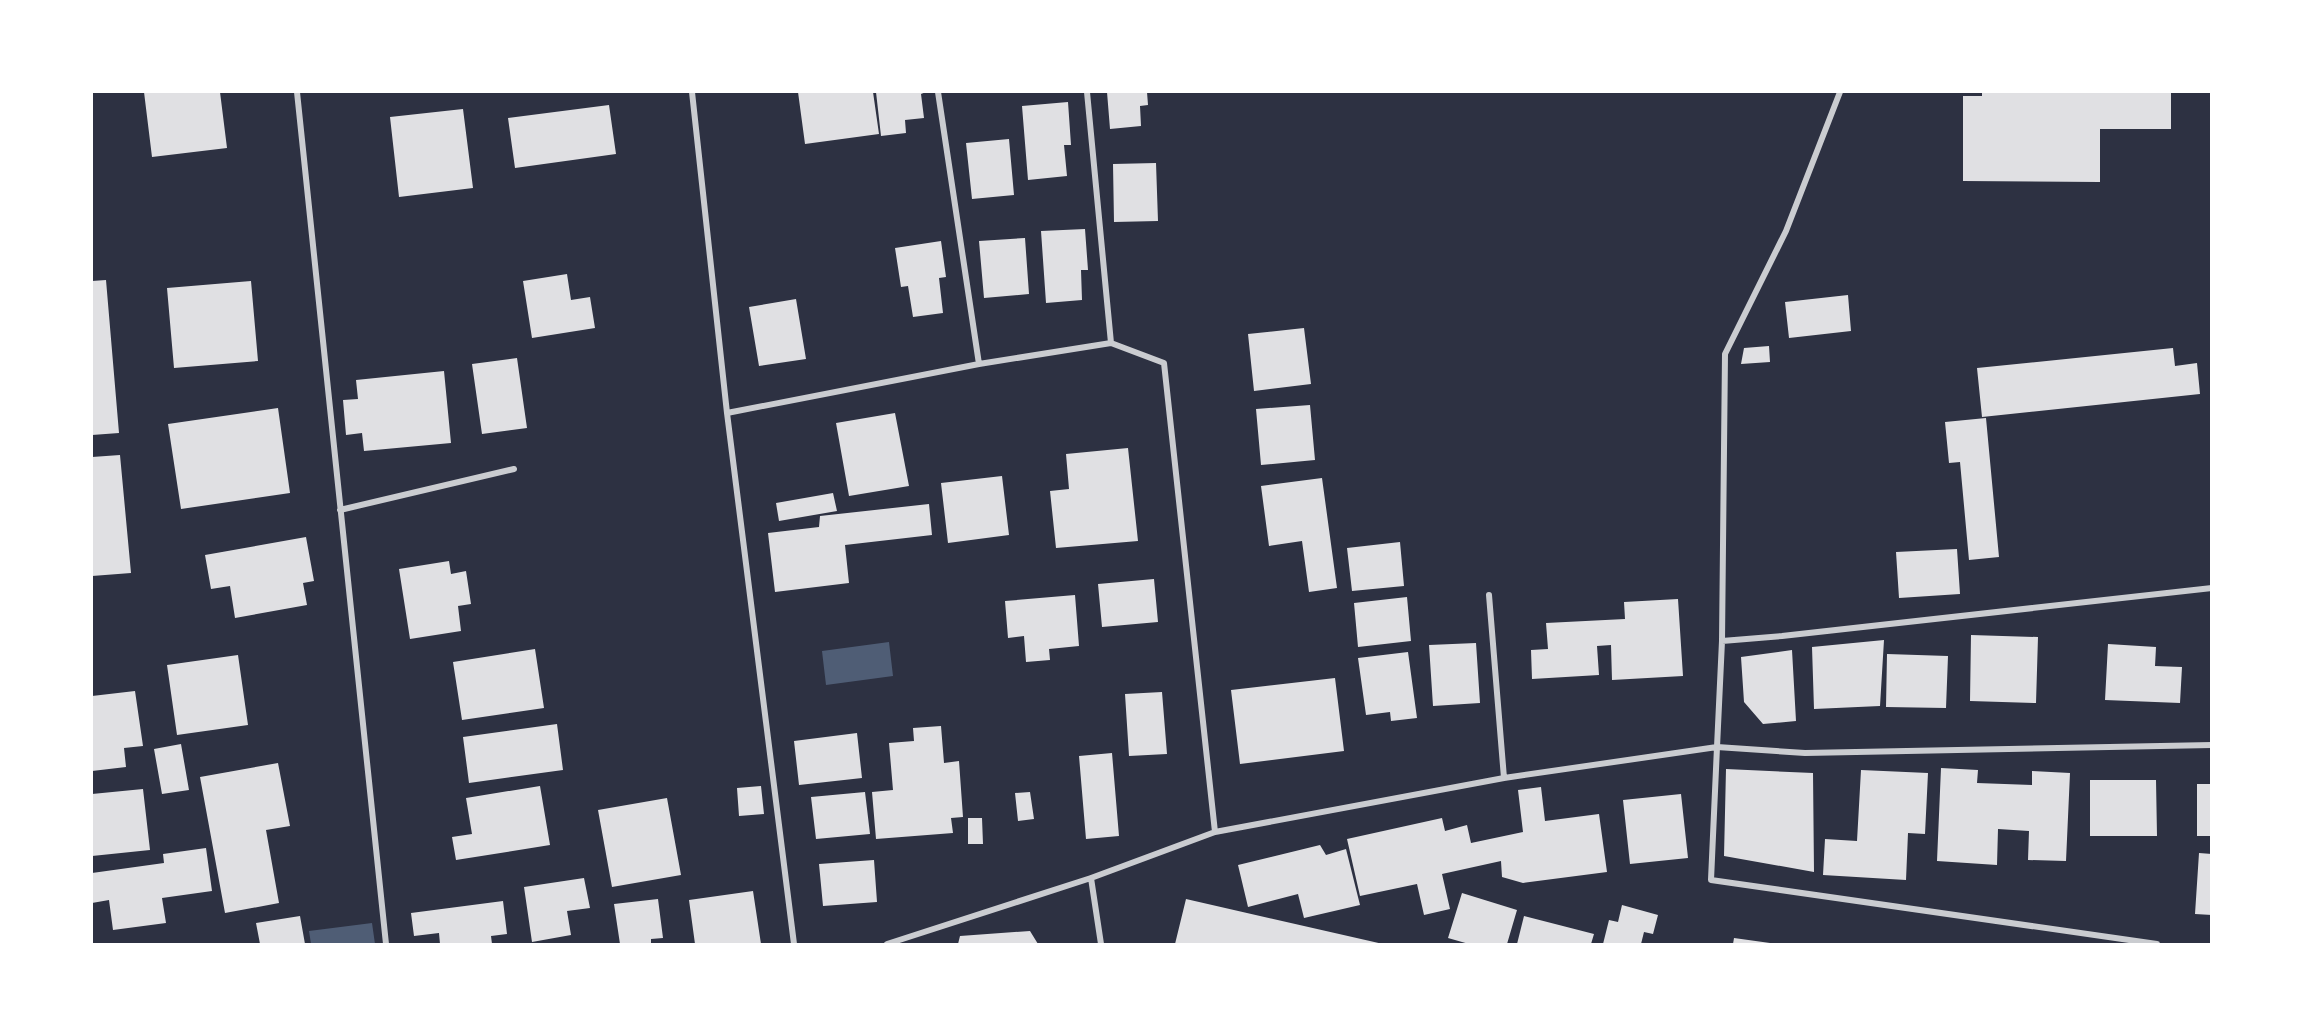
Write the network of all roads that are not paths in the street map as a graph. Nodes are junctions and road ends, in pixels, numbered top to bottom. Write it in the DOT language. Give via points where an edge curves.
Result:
graph roads {
  1 [pos="297,92"];
  2 [pos="692,92"];
  3 [pos="938,92"];
  4 [pos="1087,92"];
  5 [pos="1840,92"];
  6 [pos="1111,343"];
  7 [pos="979,364"];
  8 [pos="727,413"];
  9 [pos="514,469"];
  10 [pos="340,510"];
  11 [pos="2211,588"];
  12 [pos="1489,595"];
  13 [pos="1722,641"];
  14 [pos="2211,745"];
  15 [pos="1717,747"];
  16 [pos="1504,778"];
  17 [pos="1215,832"];
  18 [pos="1091,878"];
  19 [pos="386,945"];
  20 [pos="794,945"];
  21 [pos="887,945"];
  22 [pos="1101,945"];
  23 [pos="2157,945"];
  1 -- 10 [label="street"];
  2 -- 8 [label="street"];
  3 -- 7 [label="street"];
  4 -- 6 [label="street"];
  5 -- 13 [label="street" via="1786,231 1725,354"];
  6 -- 7 [label="street"];
  6 -- 17 [label="street" via="1164,363"];
  7 -- 8 [label="street"];
  8 -- 20 [label="street"];
  9 -- 10 [label="street"];
  10 -- 19 [label="street"];
  11 -- 13 [label="street"];
  12 -- 16 [label="street"];
  13 -- 15 [label="street"];
  14 -- 15 [label="street" via="1805,753"];
  15 -- 16 [label="street"];
  15 -- 23 [label="street" via="1711,880"];
  16 -- 17 [label="street"];
  17 -- 18 [label="street"];
  18 -- 21 [label="street"];
  18 -- 22 [label="street"];
}
